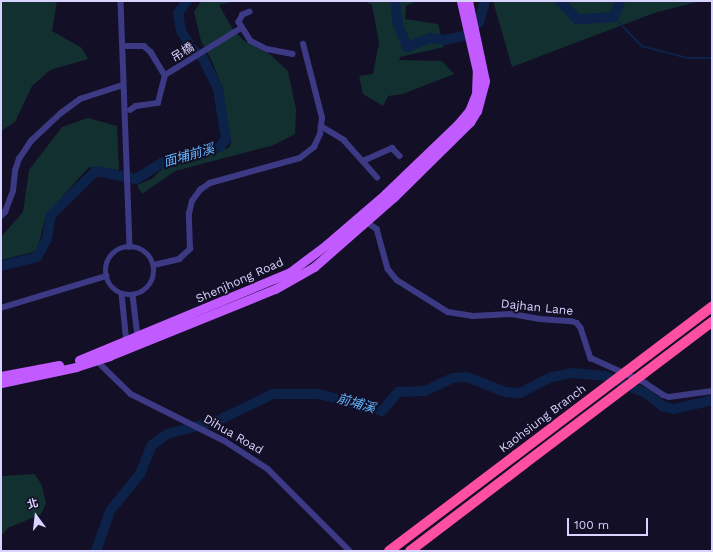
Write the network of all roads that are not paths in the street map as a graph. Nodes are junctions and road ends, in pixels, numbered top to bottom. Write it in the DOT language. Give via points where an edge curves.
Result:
graph roads {
  1 [pos="121,1"];
  2 [pos="461,1"];
  3 [pos="468,1"];
  4 [pos="250,12"];
  5 [pos="241,28"];
  6 [pos="303,44"];
  7 [pos="127,46"];
  8 [pos="293,54"];
  9 [pos="480,68"];
  10 [pos="165,75"];
  11 [pos="123,86"];
  12 [pos="130,110"];
  13 [pos="321,126"];
  14 [pos="400,156"];
  15 [pos="363,161"];
  16 [pos="377,177"];
  17 [pos="1,216"];
  18 [pos="357,218"];
  19 [pos="370,223"];
  20 [pos="130,247"];
  21 [pos="154,265"];
  22 [pos="106,276"];
  23 [pos="122,294"];
  24 [pos="133,295"];
  25 [pos="712,307"];
  26 [pos="1,308"];
  27 [pos="712,322"];
  28 [pos="138,338"];
  29 [pos="130,345"];
  30 [pos="95,358"];
  31 [pos="1,376"];
  32 [pos="1,383"];
  33 [pos="712,391"];
  34 [pos="350,551"];
  35 [pos="389,551"];
  36 [pos="410,551"];
  1 -- 11 [label="street"];
  2 -- 9 [label="main road"];
  3 -- 9 [label="main road"];
  4 -- 5 [label="street" via="243,15 239,22"];
  5 -- 8 [label="street" via="251,41 267,50"];
  5 -- 10 [label="street, 吊橋"];
  6 -- 13 [label="street" via="322,118"];
  7 -- 10 [label="street" via="144,46 151,52"];
  9 -- 18 [label="main road, Shenjhong Road" via="476,94 466,115"];
  9 -- 19 [label="main road, Shenjhong Road" via="485,86 477,111 470,122"];
  10 -- 12 [label="street, 吊橋" via="158,103 136,106"];
  11 -- 17 [label="street" via="80,100 60,113 31,141 14,171 13,191 6,212"];
  11 -- 20 [label="street"];
  13 -- 15 [label="street" via="344,140"];
  13 -- 21 [label="street" via="314,147 300,158 210,183 200,190 192,201 189,214 190,249 178,259"];
  14 -- 15 [label="street" via="392,148"];
  15 -- 16 [label="street"];
  18 -- 19 [label="street"];
  18 -- 28 [label="main road, Shenjhong Road" via="290,272"];
  19 -- 29 [label="main road, Shenjhong Road" via="295,279"];
  19 -- 33 [label="street, Dajhan Lane" via="380,235 388,269 397,280 448,312 473,316 512,314 540,320 571,321 581,328 591,358 644,382 663,395"];
  20 -- 21 [label="street" via="145,252"];
  20 -- 22 [label="street" via="116,252 111,257"];
  21 -- 24 [label="street" via="155,272 150,287"];
  22 -- 23 [label="street" via="110,285"];
  22 -- 26 [label="street"];
  23 -- 24 [label="street"];
  23 -- 29 [label="street"];
  24 -- 28 [label="street"];
  25 -- 35 [label="highway, Kaohsiung Branch, bridge"];
  27 -- 36 [label="highway, Kaohsiung Branch, bridge"];
  28 -- 29 [label="main road, Shenjhong Road"];
  29 -- 30 [label="main road"];
  30 -- 31 [label="main road"];
  30 -- 32 [label="main road"];
  30 -- 34 [label="street, Dihua Road" via="131,394 225,441 268,469"];
}
